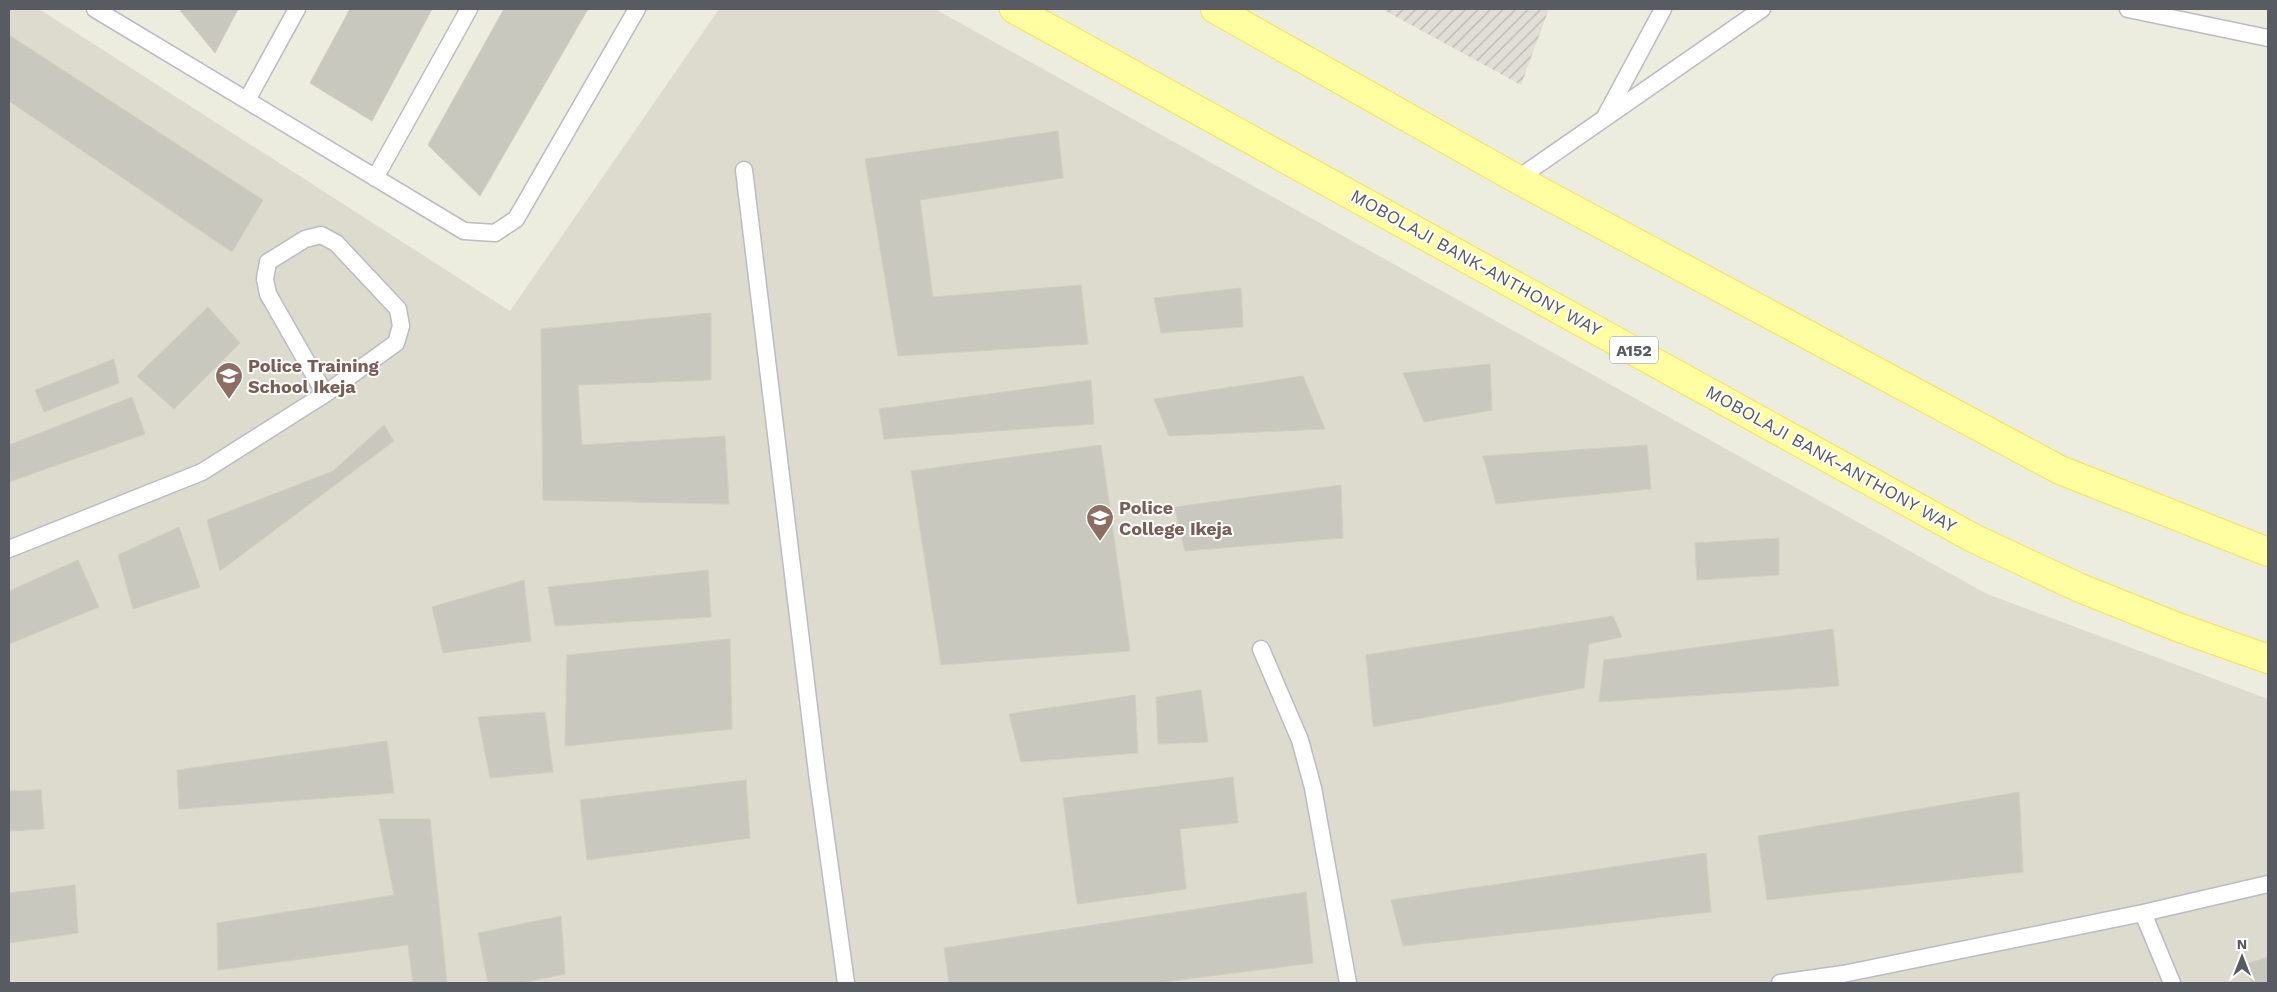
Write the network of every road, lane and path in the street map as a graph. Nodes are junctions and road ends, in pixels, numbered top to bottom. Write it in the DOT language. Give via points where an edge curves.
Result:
graph roads {
  1 [pos="96,9"];
  2 [pos="297,9"];
  3 [pos="469,9"];
  4 [pos="637,9"];
  5 [pos="1014,9"];
  6 [pos="1215,9"];
  7 [pos="1663,9"];
  8 [pos="1762,9"];
  9 [pos="2128,9"];
  10 [pos="2268,38"];
  11 [pos="247,100"];
  12 [pos="1604,119"];
  13 [pos="744,170"];
  14 [pos="375,178"];
  15 [pos="1517,179"];
  16 [pos="325,394"];
  17 [pos="9,550"];
  18 [pos="2268,552"];
  19 [pos="1261,649"];
  20 [pos="2268,659"];
  21 [pos="2268,884"];
  22 [pos="2144,913"];
  23 [pos="846,983"];
  24 [pos="1348,983"];
  25 [pos="1780,983"];
  26 [pos="2172,983"];
  1 -- 11 [label="lane"];
  2 -- 11 [label="lane"];
  3 -- 14 [label="lane"];
  4 -- 14 [label="lane" via="516,219 495,233 464,231"];
  5 -- 20 [label="main road, MOBOLAJI BANK-ANTHONY WAY / A152" via="1973,538 2080,588"];
  6 -- 15 [label="main road"];
  7 -- 12 [label="lane"];
  8 -- 12 [label="lane"];
  9 -- 10 [label="lane"];
  11 -- 14 [label="lane"];
  12 -- 15 [label="lane"];
  13 -- 23 [label="lane" via="817,773"];
  15 -- 18 [label="main road" via="2060,470"];
  16 -- 16 [label="lane" via="396,343 401,326 398,309 336,244 321,234 305,239 268,262 264,279 268,294"];
  16 -- 17 [label="lane" via="202,472"];
  19 -- 24 [label="lane" via="1300,740 1314,788"];
  21 -- 22 [label="lane"];
  22 -- 25 [label="lane" via="1843,974"];
  22 -- 26 [label="lane"];
}
